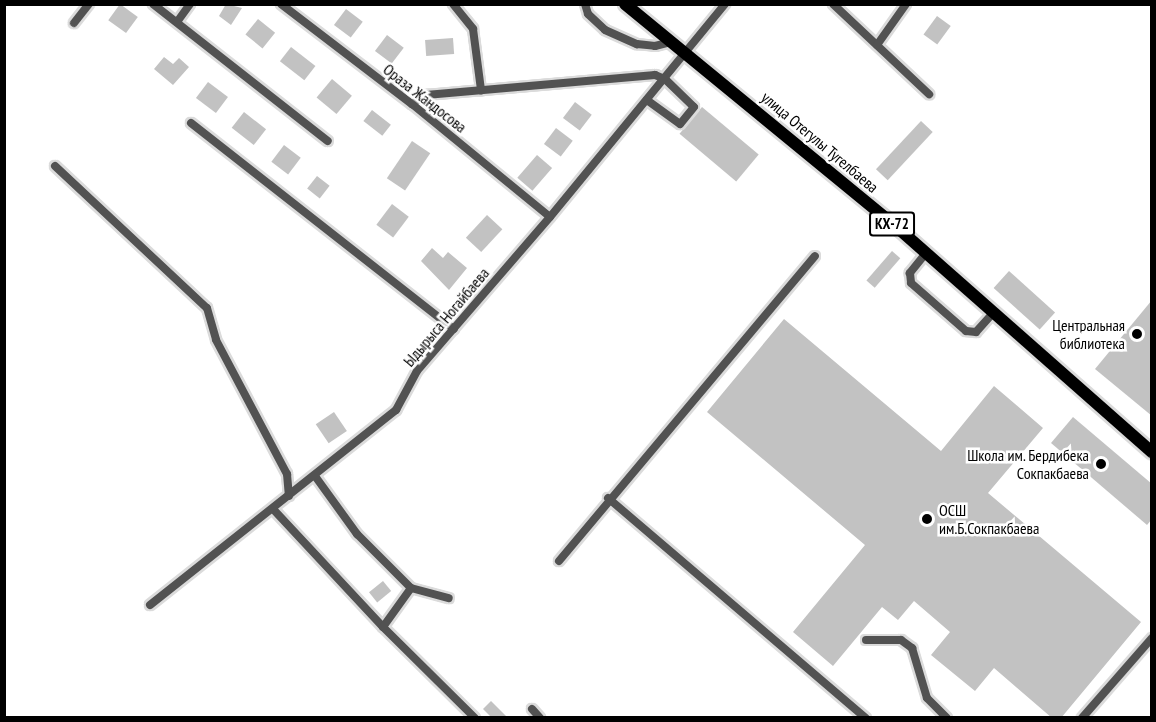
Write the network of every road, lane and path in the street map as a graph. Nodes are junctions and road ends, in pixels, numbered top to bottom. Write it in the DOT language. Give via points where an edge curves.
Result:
graph roads {
  1 [pos="89,4"];
  2 [pos="153,4"];
  3 [pos="190,4"];
  4 [pos="280,4"];
  5 [pos="453,4"];
  6 [pos="585,4"];
  7 [pos="625,4"];
  8 [pos="724,4"];
  9 [pos="833,4"];
  10 [pos="906,4"];
  11 [pos="177,22"];
  12 [pos="74,23"];
  13 [pos="672,42"];
  14 [pos="877,45"];
  15 [pos="686,54"];
  16 [pos="665,79"];
  17 [pos="481,90"];
  18 [pos="928,94"];
  19 [pos="647,100"];
  20 [pos="412,104"];
  21 [pos="191,123"];
  22 [pos="328,141"];
  23 [pos="55,166"];
  24 [pos="550,217"];
  25 [pos="926,253"];
  26 [pos="815,256"];
  27 [pos="993,313"];
  28 [pos="454,330"];
  29 [pos="1152,452"];
  30 [pos="315,476"];
  31 [pos="290,496"];
  32 [pos="608,498"];
  33 [pos="273,509"];
  34 [pos="559,561"];
  35 [pos="411,588"];
  36 [pos="449,598"];
  37 [pos="150,605"];
  38 [pos="383,627"];
  39 [pos="1152,638"];
  40 [pos="866,640"];
  41 [pos="532,709"];
  42 [pos="475,717"];
  43 [pos="540,717"];
  44 [pos="866,717"];
  45 [pos="947,717"];
  46 [pos="1082,717"];
  1 -- 12 [label="street"];
  2 -- 11 [label="street"];
  3 -- 11 [label="street"];
  4 -- 20 [label="street, Ораза Жандосова"];
  5 -- 17 [label="street" via="473,29"];
  6 -- 13 [label="street" via="588,14 604,30 637,44 655,46"];
  7 -- 13 [label="main road, улица Отегулы Тугелбаева / КХ-72"];
  8 -- 15 [label="street, Ыдырыса Ногайбаева"];
  9 -- 14 [label="street"];
  10 -- 14 [label="street"];
  11 -- 22 [label="street"];
  13 -- 15 [label="main road, улица Отегулы Тугелбаева / КХ-72"];
  14 -- 18 [label="street"];
  15 -- 16 [label="street, Ыдырыса Ногайбаева"];
  15 -- 25 [label="main road, улица Отегулы Тугелбаева / КХ-72"];
  16 -- 17 [label="street" via="655,75"];
  16 -- 19 [label="street, Ыдырыса Ногайбаева"];
  16 -- 19 [label="street" via="694,107 683,123 674,122"];
  17 -- 20 [label="street" via="426,95"];
  19 -- 24 [label="street, Ыдырыса Ногайбаева"];
  20 -- 24 [label="street, Ораза Жандосова"];
  21 -- 28 [label="street"];
  23 -- 31 [label="street" via="207,308 216,340 287,474"];
  24 -- 28 [label="street, Ыдырыса Ногайбаева"];
  25 -- 27 [label="main road, улица Отегулы Тугелбаева / КХ-72"];
  25 -- 27 [label="street" via="910,273 910,283 966,331 976,332"];
  26 -- 32 [label="street"];
  27 -- 29 [label="main road, улица Отегулы Тугелбаева / КХ-72"];
  28 -- 30 [label="street, Ыдырыса Ногайбаева" via="417,371 396,410"];
  30 -- 31 [label="street, Ыдырыса Ногайбаева"];
  30 -- 35 [label="street" via="357,534"];
  31 -- 33 [label="street, Ыдырыса Ногайбаева"];
  32 -- 34 [label="street"];
  32 -- 44 [label="street"];
  33 -- 37 [label="street, Ыдырыса Ногайбаева"];
  33 -- 38 [label="street"];
  35 -- 36 [label="street"];
  35 -- 38 [label="street"];
  38 -- 42 [label="street"];
  39 -- 46 [label="street"];
  40 -- 45 [label="street" via="901,640 912,648 927,698"];
  41 -- 43 [label="street"];
}
